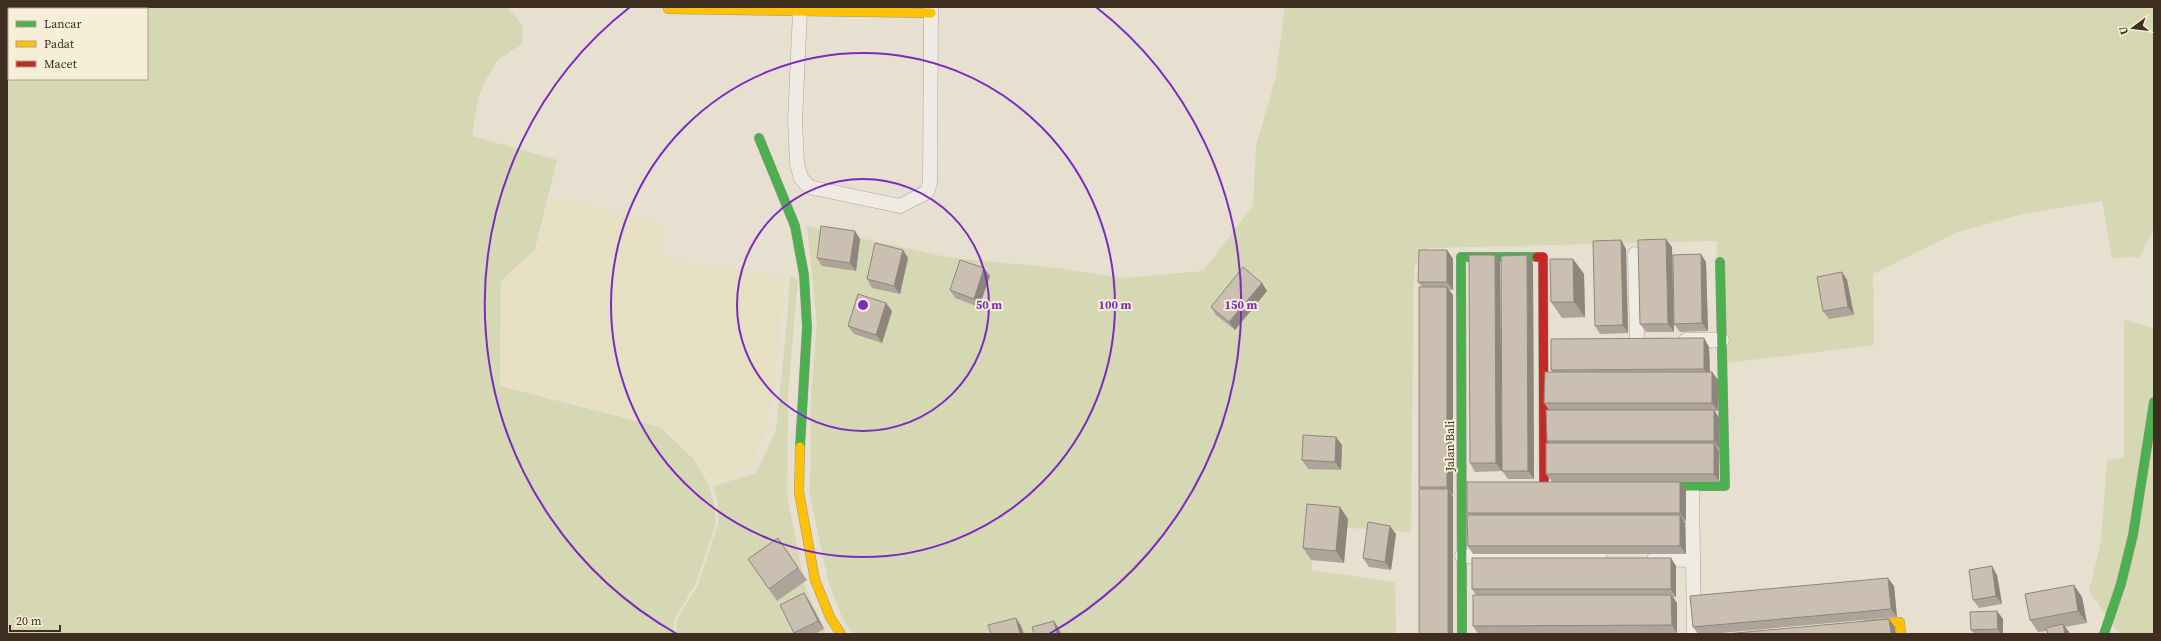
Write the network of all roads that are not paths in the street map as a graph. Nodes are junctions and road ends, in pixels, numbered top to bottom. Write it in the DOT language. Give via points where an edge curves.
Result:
graph roads {
  1 [pos="668,7"];
  2 [pos="808,10"];
  3 [pos="931,10"];
  4 [pos="759,138"];
  5 [pos="1635,254"];
  6 [pos="1720,262"];
  7 [pos="1544,340"];
  8 [pos="1560,340"];
  9 [pos="1622,340"];
  10 [pos="1637,340"];
  11 [pos="1653,340"];
  12 [pos="1676,340"];
  13 [pos="1722,340"];
  14 [pos="2154,402"];
  15 [pos="1544,414"];
  16 [pos="1560,414"];
  17 [pos="1708,415"];
  18 [pos="1724,415"];
  19 [pos="1544,486"];
  20 [pos="1645,486"];
  21 [pos="1692,486"];
  22 [pos="1462,556"];
  23 [pos="1613,559"];
  24 [pos="1637,559"];
  25 [pos="1692,560"];
  26 [pos="1854,626"];
  27 [pos="841,634"];
  28 [pos="1462,634"];
  29 [pos="1694,634"];
  30 [pos="1901,634"];
  31 [pos="2104,634"];
  1 -- 2 [label="street" via="668,10"];
  2 -- 3 [label="street"];
  2 -- 3 [label="street" via="796,121 797,164 801,178 809,187 900,206 928,192 930,184"];
  4 -- 27 [label="street" via="795,226 804,275 807,327 799,492 815,580 830,617"];
  5 -- 10 [label="street"];
  6 -- 13 [label="street"];
  7 -- 8 [label="street"];
  7 -- 15 [label="street"];
  7 -- 22 [label="street, Jalan Bali" via="1544,257 1461,257 1465,486"];
  9 -- 10 [label="street"];
  10 -- 11 [label="street"];
  12 -- 13 [label="street"];
  13 -- 18 [label="street"];
  14 -- 31 [label="street" via="2133,535 2121,584"];
  15 -- 16 [label="street"];
  15 -- 19 [label="street"];
  17 -- 18 [label="street"];
  18 -- 21 [label="street" via="1725,486"];
  20 -- 21 [label="street"];
  21 -- 25 [label="street"];
  22 -- 23 [label="street"];
  22 -- 28 [label="street, Jalan Bali"];
  24 -- 25 [label="street"];
  25 -- 29 [label="street"];
  26 -- 30 [label="street" via="1900,622"];
}
